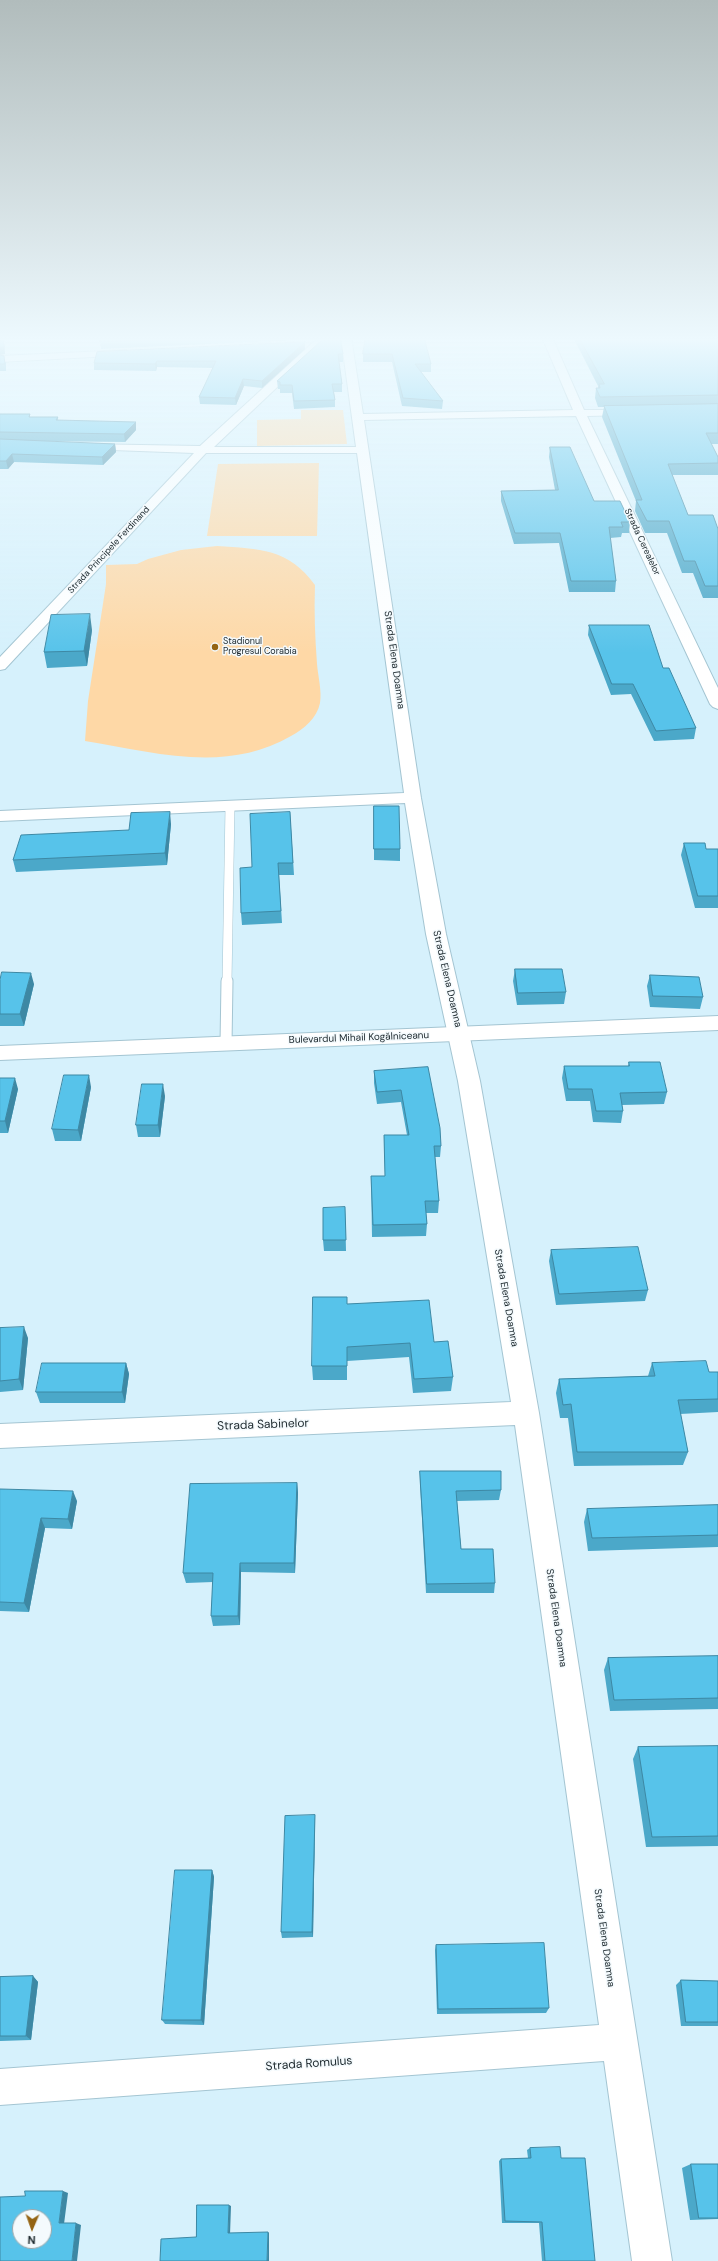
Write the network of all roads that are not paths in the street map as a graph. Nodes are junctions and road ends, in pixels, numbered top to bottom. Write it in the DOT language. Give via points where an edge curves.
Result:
graph roads {
  1 [pos="212,443"];
  2 [pos="363,443"];
  3 [pos="594,443"];
  4 [pos="70,446"];
  5 [pos="203,450"];
  6 [pos="364,450"];
  7 [pos="0,666"];
  8 [pos="718,704"];
  9 [pos="413,798"];
  10 [pos="230,806"];
  11 [pos="0,816"];
  12 [pos="718,1024"];
  13 [pos="460,1034"];
  14 [pos="226,1044"];
  15 [pos="0,1053"];
  16 [pos="526,1414"];
  17 [pos="0,1436"];
  18 [pos="619,2042"];
  19 [pos="0,2087"];
  20 [pos="652,2261"];
  1 -- 5 [label="street, Strada Principele Ferdinand"];
  2 -- 6 [label="street, Strada Elena Doamna"];
  3 -- 8 [label="street, Strada Cerealelor"];
  4 -- 5 [label="street"];
  5 -- 6 [label="street"];
  5 -- 7 [label="street, Strada Principele Ferdinand"];
  6 -- 9 [label="street, Strada Elena Doamna"];
  9 -- 10 [label="street"];
  9 -- 13 [label="street, Strada Elena Doamna" via="436,934"];
  10 -- 11 [label="street"];
  10 -- 14 [label="lane"];
  12 -- 13 [label="street, Bulevardul Mihail Kogălniceanu"];
  13 -- 14 [label="street, Bulevardul Mihail Kogălniceanu"];
  13 -- 16 [label="street, Strada Elena Doamna"];
  14 -- 15 [label="street, Bulevardul Mihail Kogălniceanu"];
  16 -- 17 [label="street, Strada Sabinelor"];
  16 -- 18 [label="street, Strada Elena Doamna"];
  18 -- 19 [label="street, Strada Romulus"];
  18 -- 20 [label="street, Strada Elena Doamna"];
}
